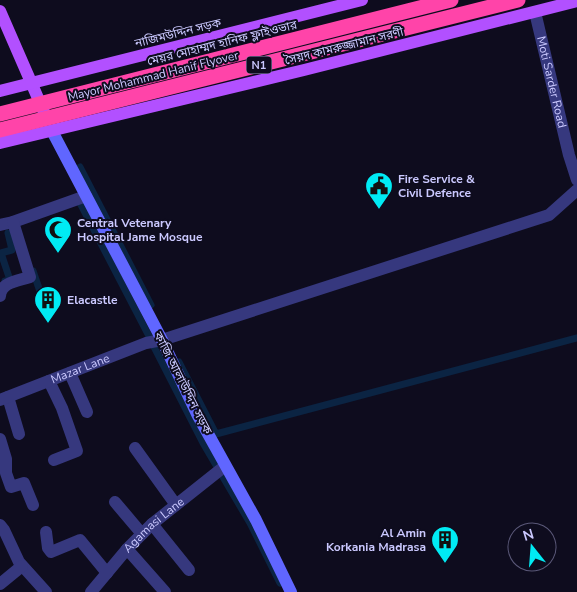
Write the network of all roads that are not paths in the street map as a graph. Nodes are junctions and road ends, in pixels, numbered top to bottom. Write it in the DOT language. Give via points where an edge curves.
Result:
graph roads {
  1 [pos="362,0"];
  2 [pos="450,0"];
  3 [pos="518,0"];
  4 [pos="577,1"];
  5 [pos="0,11"];
  6 [pos="535,12"];
  7 [pos="31,84"];
  8 [pos="0,91"];
  9 [pos="0,114"];
  10 [pos="0,130"];
  11 [pos="52,131"];
  12 [pos="0,143"];
  13 [pos="577,180"];
  14 [pos="577,190"];
  15 [pos="86,196"];
  16 [pos="14,222"];
  17 [pos="0,225"];
  18 [pos="0,296"];
  19 [pos="162,340"];
  20 [pos="70,373"];
  21 [pos="50,381"];
  22 [pos="4,399"];
  23 [pos="87,412"];
  24 [pos="19,434"];
  25 [pos="0,439"];
  26 [pos="135,448"];
  27 [pos="54,460"];
  28 [pos="226,466"];
  29 [pos="115,502"];
  30 [pos="33,505"];
  31 [pos="176,505"];
  32 [pos="0,524"];
  33 [pos="152,524"];
  34 [pos="46,532"];
  35 [pos="142,534"];
  36 [pos="127,549"];
  37 [pos="22,566"];
  38 [pos="189,570"];
  39 [pos="107,573"];
  40 [pos="0,584"];
  41 [pos="46,592"];
  42 [pos="91,592"];
  43 [pos="165,592"];
  44 [pos="291,592"];
  1 -- 7 [label="main road, নাজিমউদ্দিন সড়ক"];
  2 -- 9 [label="highway, মেয়র মোহাম্মদ হানিফ ফ্লাইওভার / N1, bridge"];
  3 -- 10 [label="highway, Mayor Mohammad Hanif Flyover / N1, bridge"];
  4 -- 6 [label="main road, সৈয়দ কামরুজ্জামান সরণী"];
  5 -- 7 [label="main road"];
  6 -- 11 [label="main road, সৈয়দ কামরুজ্জামান সরণী"];
  6 -- 13 [label="street, Moti Sarder Road"];
  7 -- 8 [label="main road, নাজিমউদ্দিন সড়ক"];
  7 -- 11 [label="main road"];
  11 -- 12 [label="main road, সৈয়দ কামরুজ্জামান সরণী"];
  11 -- 15 [label="street, কাজি আলাউদ্দিন সড়ক"];
  14 -- 19 [label="street, Mazar Lane" via="549,214"];
  15 -- 16 [label="street"];
  15 -- 19 [label="street, কাজি আলাউদ্দিন সড়ক"];
  16 -- 17 [label="street"];
  16 -- 18 [label="street" via="30,277 6,284"];
  19 -- 20 [label="street, Mazar Lane" via="146,343"];
  19 -- 28 [label="street, কাজি আলাউদ্দিন সড়ক"];
  20 -- 21 [label="street, Mazar Lane"];
  20 -- 23 [label="street"];
  21 -- 22 [label="street, Mazar Lane"];
  21 -- 27 [label="street" via="77,451"];
  22 -- 24 [label="street"];
  25 -- 30 [label="street" via="11,487 24,483"];
  26 -- 31 [label="street"];
  28 -- 31 [label="street, Agamasi Lane"];
  28 -- 44 [label="street, কাজি আলাউদ্দিন সড়ক"];
  29 -- 35 [label="street"];
  31 -- 33 [label="street, Agamasi Lane"];
  32 -- 37 [label="street"];
  33 -- 35 [label="street, Agamasi Lane"];
  33 -- 38 [label="street"];
  34 -- 39 [label="street" via="51,552 80,540"];
  35 -- 36 [label="street, Agamasi Lane"];
  36 -- 39 [label="street, Agamasi Lane"];
  36 -- 43 [label="street"];
  37 -- 40 [label="street"];
  37 -- 41 [label="street"];
  39 -- 42 [label="street, Agamasi Lane"];
}
